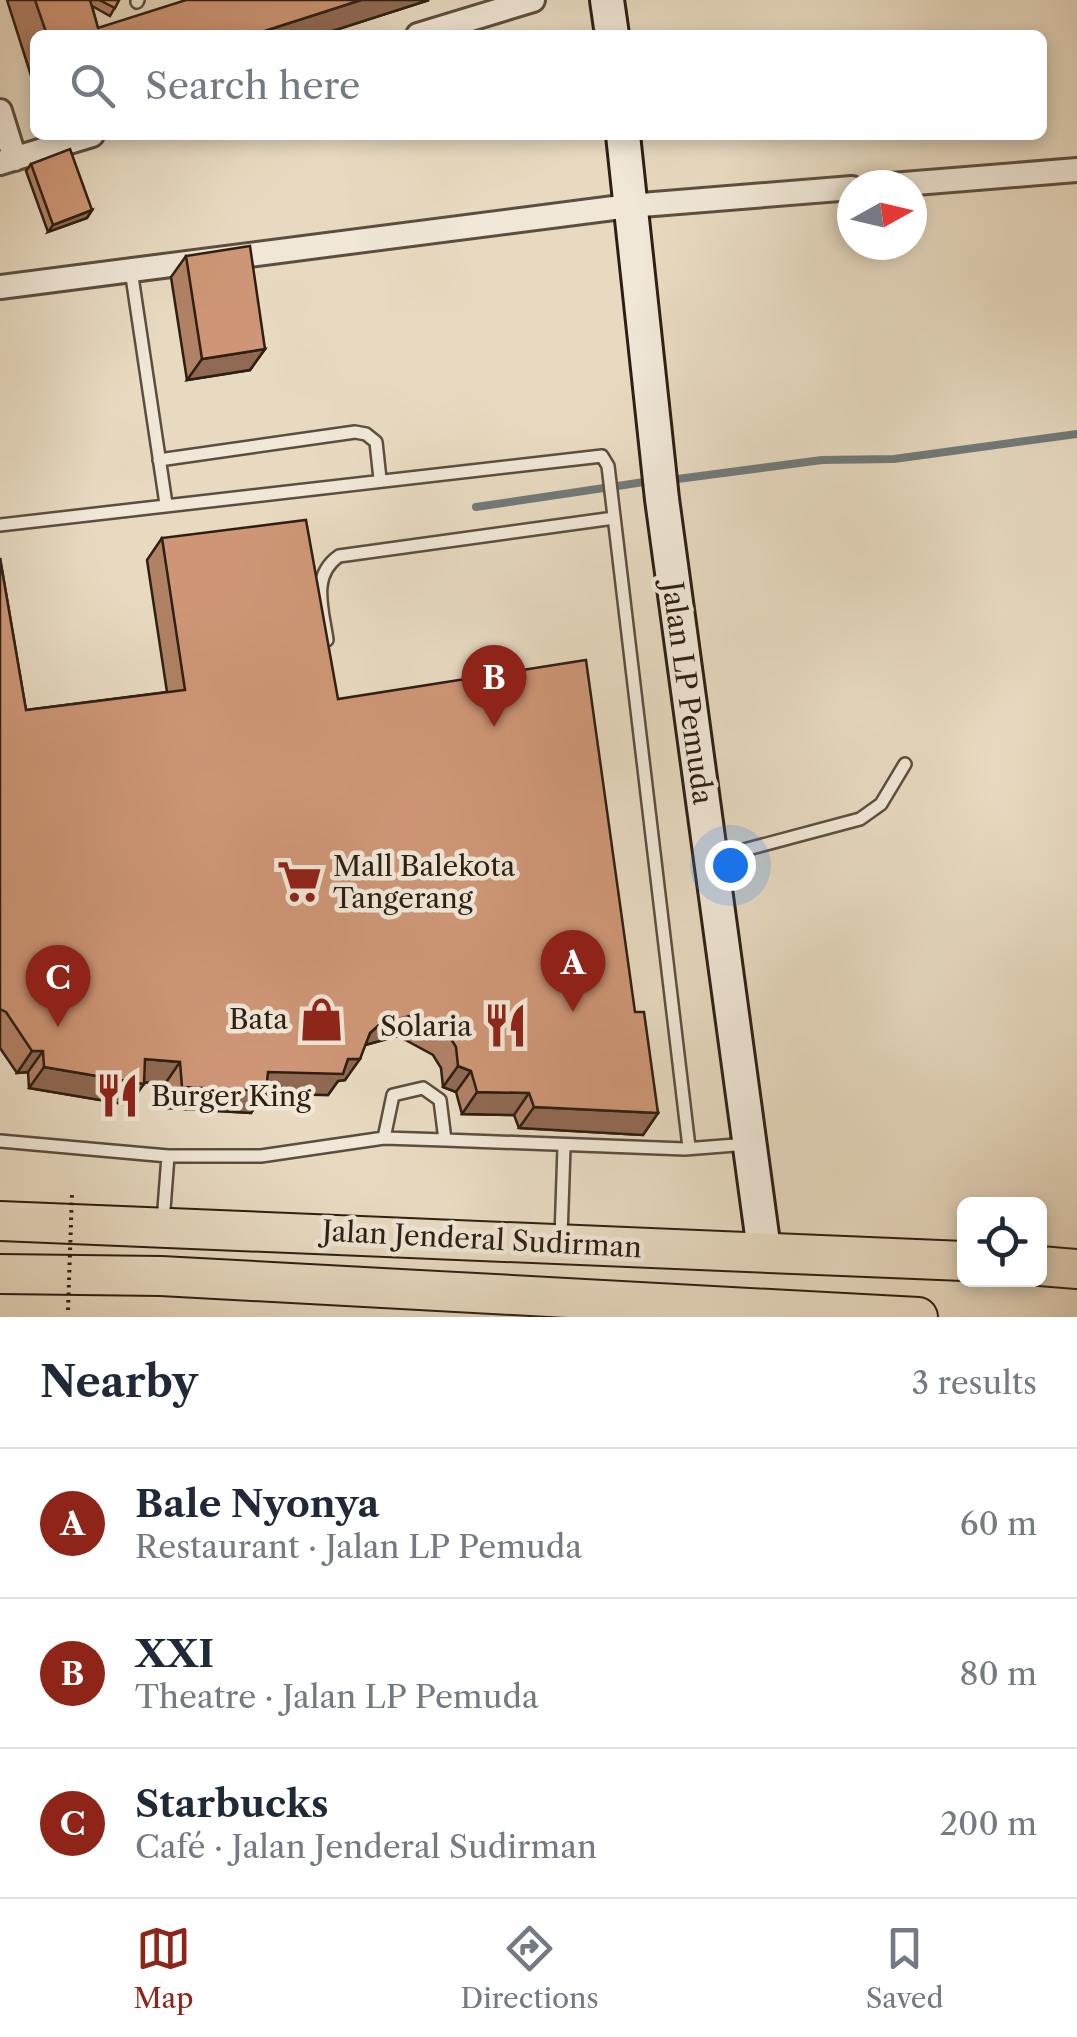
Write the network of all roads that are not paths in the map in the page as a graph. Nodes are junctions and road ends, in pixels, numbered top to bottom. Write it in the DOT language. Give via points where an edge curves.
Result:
graph roads {
  1 [pos="533,0"];
  2 [pos="607,0"];
  3 [pos="434,30"];
  4 [pos="611,30"];
  5 [pos="0,111"];
  6 [pos="76,140"];
  7 [pos="623,140"];
  8 [pos="8,161"];
  9 [pos="1077,170"];
  10 [pos="927,182"];
  11 [pos="837,189"];
  12 [pos="629,206"];
  13 [pos="131,270"];
  14 [pos="0,287"];
  15 [pos="159,460"];
  16 [pos="380,479"];
  17 [pos="166,504"];
  18 [pos="613,514"];
  19 [pos="0,525"];
  20 [pos="328,655"];
  21 [pos="905,764"];
  22 [pos="710,859"];
  23 [pos="384,1138"];
  24 [pos="445,1140"];
  25 [pos="0,1142"];
  26 [pos="748,1144"];
  27 [pos="564,1146"];
  28 [pos="688,1146"];
  29 [pos="168,1156"];
  30 [pos="0,1221"];
  31 [pos="163,1227"];
  32 [pos="560,1243"];
  33 [pos="764,1250"];
  34 [pos="957,1262"];
  35 [pos="1047,1267"];
  36 [pos="1077,1269"];
  37 [pos="0,1274"];
  38 [pos="461,1305"];
  39 [pos="772,1314"];
  40 [pos="918,1317"];
  1 -- 3 [label="street"];
  2 -- 4 [label="street"];
  5 -- 8 [label="street"];
  6 -- 8 [label="street"];
  7 -- 12 [label="street, Jalan LP Pemuda"];
  9 -- 10 [label="street"];
  11 -- 12 [label="street"];
  12 -- 13 [label="street"];
  12 -- 22 [label="street, Jalan LP Pemuda"];
  13 -- 14 [label="street"];
  13 -- 15 [label="lane"];
  15 -- 16 [label="lane" via="366,434 376,442"];
  15 -- 17 [label="lane"];
  16 -- 17 [label="lane"];
  16 -- 18 [label="lane" via="597,453 608,466"];
  17 -- 19 [label="lane"];
  18 -- 20 [label="lane" via="339,556 319,579"];
  18 -- 28 [label="lane"];
  21 -- 22 [label="lane" via="881,804 860,819"];
  22 -- 26 [label="street, Jalan LP Pemuda"];
  23 -- 24 [label="lane"];
  23 -- 24 [label="lane" via="393,1095 423,1088 440,1100"];
  23 -- 29 [label="lane" via="262,1156"];
  24 -- 27 [label="lane"];
  25 -- 29 [label="lane"];
  26 -- 28 [label="lane"];
  26 -- 33 [label="street, Jalan LP Pemuda"];
  27 -- 28 [label="lane"];
  27 -- 32 [label="lane"];
  29 -- 31 [label="lane"];
  30 -- 31 [label="main road, Jalan Jenderal Sudirman"];
  31 -- 32 [label="main road, Jalan Jenderal Sudirman"];
  32 -- 33 [label="main road, Jalan Jenderal Sudirman"];
  33 -- 34 [label="main road, Jalan Jenderal Sudirman"];
  35 -- 36 [label="main road"];
  37 -- 38 [label="main road, Jalan Jenderal Sudirman" via="161,1276"];
  38 -- 39 [label="main road, Jalan Jenderal Sudirman"];
  39 -- 40 [label="main road, Jalan Jenderal Sudirman"];
}
